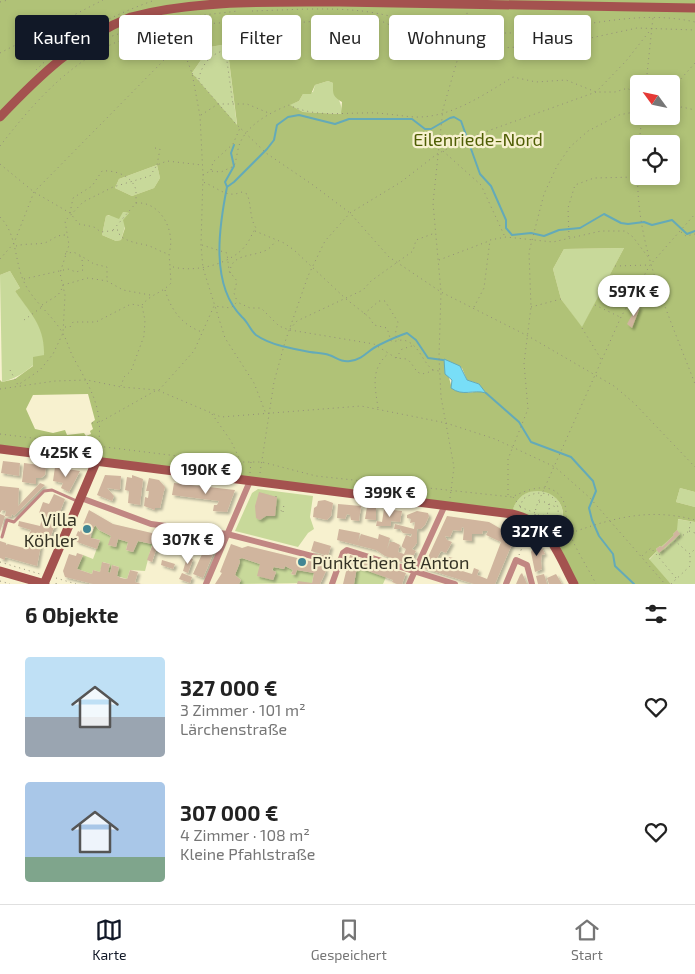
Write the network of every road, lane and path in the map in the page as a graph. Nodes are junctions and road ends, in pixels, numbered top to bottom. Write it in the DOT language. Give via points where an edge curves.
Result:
graph roads {
  1 [pos="8,0"];
  2 [pos="103,0"];
  3 [pos="0,2"];
  4 [pos="467,4"];
  5 [pos="159,8"];
  6 [pos="695,8"];
  7 [pos="240,11"];
  8 [pos="250,11"];
  9 [pos="161,15"];
  10 [pos="205,15"];
  11 [pos="392,15"];
  12 [pos="467,15"];
  13 [pos="653,16"];
  14 [pos="695,22"];
  15 [pos="212,23"];
  16 [pos="389,25"];
  17 [pos="652,28"];
  18 [pos="695,30"];
  19 [pos="504,33"];
  20 [pos="119,42"];
  21 [pos="504,48"];
  22 [pos="221,51"];
  23 [pos="0,53"];
  24 [pos="164,60"];
  25 [pos="186,60"];
  26 [pos="227,60"];
  27 [pos="457,60"];
  28 [pos="695,63"];
  29 [pos="192,73"];
  30 [pos="647,75"];
  31 [pos="198,80"];
  32 [pos="680,80"];
  33 [pos="630,91"];
  34 [pos="596,92"];
  35 [pos="218,104"];
  36 [pos="233,105"];
  37 [pos="680,107"];
  38 [pos="695,110"];
  39 [pos="442,112"];
  40 [pos="630,113"];
  41 [pos="271,114"];
  42 [pos="200,116"];
  43 [pos="0,117"];
  44 [pos="240,128"];
  45 [pos="246,134"];
  46 [pos="0,146"];
  47 [pos="155,148"];
  48 [pos="443,151"];
  49 [pos="438,154"];
  50 [pos="0,164"];
  51 [pos="157,165"];
  52 [pos="203,165"];
  53 [pos="210,171"];
  54 [pos="203,175"];
  55 [pos="630,177"];
  56 [pos="131,182"];
  57 [pos="203,182"];
  58 [pos="638,185"];
  59 [pos="34,192"];
  60 [pos="136,203"];
  61 [pos="350,213"];
  62 [pos="70,214"];
  63 [pos="695,214"];
  64 [pos="0,217"];
  65 [pos="112,230"];
  66 [pos="254,231"];
  67 [pos="680,231"];
  68 [pos="436,233"];
  69 [pos="695,234"];
  70 [pos="67,235"];
  71 [pos="569,236"];
  72 [pos="506,237"];
  73 [pos="533,239"];
  74 [pos="490,240"];
  75 [pos="276,241"];
  76 [pos="14,243"];
  77 [pos="201,245"];
  78 [pos="15,246"];
  79 [pos="65,254"];
  80 [pos="78,254"];
  81 [pos="169,254"];
  82 [pos="648,257"];
  83 [pos="0,259"];
  84 [pos="228,260"];
  85 [pos="439,260"];
  86 [pos="399,263"];
  87 [pos="650,265"];
  88 [pos="170,266"];
  89 [pos="616,266"];
  90 [pos="312,267"];
  91 [pos="203,268"];
  92 [pos="60,272"];
  93 [pos="230,273"];
  94 [pos="23,279"];
  95 [pos="106,281"];
  96 [pos="63,286"];
  97 [pos="165,290"];
  98 [pos="442,292"];
  99 [pos="150,295"];
  100 [pos="346,299"];
  101 [pos="561,299"];
  102 [pos="237,302"];
  103 [pos="594,305"];
  104 [pos="42,306"];
  105 [pos="142,306"];
  106 [pos="214,306"];
  107 [pos="531,307"];
  108 [pos="473,308"];
  109 [pos="364,314"];
  110 [pos="621,317"];
  111 [pos="24,320"];
  112 [pos="64,328"];
  113 [pos="582,328"];
  114 [pos="289,330"];
  115 [pos="63,333"];
  116 [pos="203,333"];
  117 [pos="528,336"];
  118 [pos="400,341"];
  119 [pos="412,346"];
  120 [pos="390,352"];
  121 [pos="396,358"];
  122 [pos="601,360"];
  123 [pos="10,370"];
  124 [pos="433,370"];
  125 [pos="440,371"];
  126 [pos="595,373"];
  127 [pos="87,380"];
  128 [pos="695,384"];
  129 [pos="18,385"];
  130 [pos="121,387"];
  131 [pos="0,389"];
  132 [pos="158,390"];
  133 [pos="378,409"];
  134 [pos="212,414"];
  135 [pos="266,414"];
  136 [pos="270,414"];
  137 [pos="100,422"];
  138 [pos="92,423"];
  139 [pos="446,423"];
  140 [pos="0,434"];
  141 [pos="99,446"];
  142 [pos="511,446"];
  143 [pos="0,449"];
  144 [pos="241,461"];
  145 [pos="96,462"];
  146 [pos="252,462"];
  147 [pos="262,462"];
  148 [pos="555,467"];
  149 [pos="695,468"];
  150 [pos="252,481"];
  151 [pos="545,488"];
  152 [pos="451,490"];
  153 [pos="276,491"];
  154 [pos="536,493"];
  155 [pos="543,493"];
  156 [pos="277,496"];
  157 [pos="508,496"];
  158 [pos="512,497"];
  159 [pos="540,498"];
  160 [pos="80,500"];
  161 [pos="538,502"];
  162 [pos="284,504"];
  163 [pos="549,504"];
  164 [pos="447,506"];
  165 [pos="520,507"];
  166 [pos="276,509"];
  167 [pos="559,509"];
  168 [pos="535,512"];
  169 [pos="542,516"];
  170 [pos="609,519"];
  171 [pos="691,519"];
  172 [pos="695,520"];
  173 [pos="552,529"];
  174 [pos="689,531"];
  175 [pos="695,532"];
  176 [pos="529,533"];
  177 [pos="570,533"];
  178 [pos="228,534"];
  179 [pos="555,536"];
  180 [pos="2,537"];
  181 [pos="675,541"];
  182 [pos="73,542"];
  183 [pos="71,548"];
  184 [pos="695,549"];
  185 [pos="690,554"];
  186 [pos="658,556"];
  187 [pos="642,557"];
  188 [pos="516,560"];
  189 [pos="0,562"];
  190 [pos="340,563"];
  191 [pos="0,571"];
  192 [pos="415,571"];
  193 [pos="36,572"];
  194 [pos="676,578"];
  195 [pos="0,581"];
  196 [pos="10,584"];
  197 [pos="45,584"];
  198 [pos="56,584"];
  199 [pos="76,584"];
  200 [pos="206,584"];
  201 [pos="332,584"];
  202 [pos="409,584"];
  203 [pos="455,584"];
  204 [pos="506,584"];
  205 [pos="532,584"];
  206 [pos="574,584"];
  207 [pos="596,584"];
  208 [pos="665,584"];
  209 [pos="671,584"];
  1 -- 3 [label="path"];
  2 -- 23 [label="path"];
  4 -- 5 [label="street" via="197,2"];
  4 -- 6 [label="street"];
  4 -- 12 [label="path"];
  5 -- 9 [label="path"];
  5 -- 43 [label="street" via="130,17 79,45 43,74"];
  7 -- 10 [label="path"];
  8 -- 11 [label="path" via="359,11"];
  13 -- 14 [label="path"];
  13 -- 17 [label="path"];
  13 -- 19 [label="path" via="616,19 575,28"];
  15 -- 16 [label="path" via="279,24 359,18"];
  17 -- 18 [label="path"];
  17 -- 21 [label="path" via="638,28 558,46"];
  17 -- 30 [label="path"];
  17 -- 34 [label="path" via="626,62"];
  20 -- 46 [label="path" via="91,56 65,75 30,107"];
  22 -- 31 [label="path" via="204,66"];
  24 -- 59 [label="path"];
  25 -- 29 [label="path"];
  26 -- 36 [label="path"];
  27 -- 39 [label="path"];
  28 -- 32 [label="path"];
  29 -- 31 [label="path"];
  29 -- 42 [label="path"];
  31 -- 35 [label="path"];
  33 -- 34 [label="path" via="628,88"];
  34 -- 39 [label="path" via="566,80 536,82 513,77 480,98"];
  34 -- 48 [label="path" via="471,137"];
  35 -- 36 [label="path"];
  35 -- 42 [label="path"];
  35 -- 44 [label="path"];
  36 -- 41 [label="path" via="247,104"];
  37 -- 38 [label="path"];
  39 -- 41 [label="path" via="435,116 413,117 366,112 321,114 303,112 289,105"];
  39 -- 49 [label="path"];
  40 -- 73 [label="path" via="588,131 570,148 544,194"];
  41 -- 45 [label="path"];
  42 -- 52 [label="path"];
  44 -- 45 [label="path"];
  44 -- 53 [label="path" via="228,150 212,162"];
  45 -- 53 [label="path" via="234,166 221,172"];
  45 -- 61 [label="path" via="266,153"];
  47 -- 51 [label="path" via="160,149"];
  48 -- 49 [label="path"];
  48 -- 72 [label="path" via="481,185"];
  49 -- 61 [label="path" via="401,182"];
  49 -- 68 [label="path" via="433,203"];
  50 -- 59 [label="path"];
  51 -- 52 [label="path" via="167,161"];
  51 -- 56 [label="path" via="150,176"];
  52 -- 54 [label="path"];
  53 -- 54 [label="path"];
  54 -- 57 [label="path"];
  55 -- 71 [label="path" via="594,178 575,185 568,208"];
  56 -- 60 [label="path" via="136,190"];
  56 -- 62 [label="path" via="83,202"];
  56 -- 62 [label="path" via="112,170 102,171 92,186 73,198"];
  57 -- 66 [label="path" via="225,194 247,194 256,228"];
  57 -- 77 [label="path"];
  58 -- 82 [label="path" via="639,219"];
  59 -- 62 [label="path"];
  59 -- 76 [label="path"];
  60 -- 65 [label="path"];
  60 -- 81 [label="path" via="148,204 164,218 172,246"];
  61 -- 86 [label="path" via="389,257"];
  61 -- 90 [label="path" via="325,241"];
  62 -- 65 [label="path" via="86,227 94,227 101,232"];
  62 -- 70 [label="path" via="65,221"];
  63 -- 67 [label="path"];
  64 -- 76 [label="path"];
  65 -- 81 [label="path" via="118,230 120,236 129,242 148,245"];
  66 -- 75 [label="path"];
  66 -- 84 [label="path" via="246,244"];
  67 -- 69 [label="path" via="686,236"];
  67 -- 87 [label="path"];
  68 -- 85 [label="path"];
  68 -- 86 [label="path" via="416,240 413,251"];
  70 -- 78 [label="path" via="56,235 46,243"];
  70 -- 79 [label="path" via="69,245"];
  71 -- 73 [label="path" via="553,242"];
  71 -- 82 [label="path" via="625,231"];
  72 -- 73 [label="path"];
  72 -- 74 [label="path"];
  73 -- 107 [label="path" via="528,252"];
  74 -- 85 [label="path"];
  74 -- 108 [label="path" via="484,288"];
  75 -- 90 [label="path" via="289,246"];
  75 -- 93 [label="path" via="264,252 242,256 232,264"];
  76 -- 78 [label="path"];
  76 -- 83 [label="path"];
  77 -- 84 [label="path" via="227,253"];
  77 -- 91 [label="path"];
  78 -- 94 [label="path"];
  79 -- 80 [label="path"];
  79 -- 92 [label="path"];
  80 -- 92 [label="path" via="83,270"];
  80 -- 95 [label="path" via="94,264 107,267"];
  81 -- 88 [label="path"];
  82 -- 87 [label="path"];
  84 -- 91 [label="path"];
  84 -- 93 [label="path"];
  85 -- 98 [label="path"];
  86 -- 98 [label="path"];
  86 -- 100 [label="path"];
  87 -- 89 [label="path"];
  87 -- 110 [label="path"];
  87 -- 128 [label="path"];
  88 -- 91 [label="path"];
  88 -- 97 [label="path" via="171,284"];
  90 -- 100 [label="path"];
  90 -- 114 [label="path"];
  91 -- 106 [label="path"];
  92 -- 94 [label="path"];
  92 -- 96 [label="path"];
  93 -- 102 [label="path" via="238,281 234,292"];
  94 -- 104 [label="path"];
  95 -- 96 [label="path" via="88,278"];
  95 -- 99 [label="path" via="123,290"];
  96 -- 104 [label="path" via="58,295"];
  96 -- 112 [label="path"];
  97 -- 99 [label="path"];
  97 -- 116 [label="path" via="170,305 181,320 189,328"];
  98 -- 108 [label="path"];
  98 -- 125 [label="path"];
  99 -- 105 [label="path"];
  100 -- 109 [label="path"];
  100 -- 114 [label="path" via="297,321"];
  101 -- 107 [label="path"];
  102 -- 106 [label="path" via="231,308"];
  102 -- 114 [label="path" via="266,311 279,326"];
  103 -- 110 [label="path"];
  104 -- 111 [label="path"];
  104 -- 115 [label="path"];
  105 -- 112 [label="path" via="132,304 96,322 73,322"];
  105 -- 130 [label="path" via="144,336 131,371 124,377"];
  106 -- 116 [label="path"];
  106 -- 135 [label="path" via="225,338 254,383"];
  107 -- 117 [label="path"];
  108 -- 117 [label="path"];
  109 -- 118 [label="path" via="374,325 386,328 391,341"];
  109 -- 118 [label="path" via="379,301 385,301 398,322 395,335"];
  110 -- 122 [label="path"];
  112 -- 115 [label="path"];
  113 -- 122 [label="path"];
  114 -- 120 [label="path" via="374,344"];
  114 -- 136 [label="path" via="274,382"];
  115 -- 127 [label="path"];
  115 -- 129 [label="path" via="53,354 40,370"];
  116 -- 132 [label="path" via="194,351"];
  117 -- 126 [label="path"];
  117 -- 142 [label="path" via="524,363 528,409"];
  118 -- 119 [label="path"];
  119 -- 121 [label="path" via="402,349"];
  119 -- 124 [label="path"];
  120 -- 121 [label="path"];
  120 -- 133 [label="path" via="375,372"];
  121 -- 124 [label="path" via="407,359 419,373"];
  122 -- 126 [label="path"];
  123 -- 129 [label="path"];
  124 -- 125 [label="path"];
  125 -- 139 [label="path"];
  126 -- 148 [label="path"];
  126 -- 149 [label="path" via="634,403"];
  127 -- 129 [label="path"];
  127 -- 130 [label="path"];
  127 -- 137 [label="path"];
  129 -- 131 [label="path"];
  130 -- 132 [label="path"];
  132 -- 134 [label="path"];
  132 -- 137 [label="path"];
  133 -- 136 [label="path" via="361,406"];
  133 -- 139 [label="path"];
  134 -- 135 [label="path" via="221,417"];
  134 -- 144 [label="path"];
  135 -- 136 [label="path"];
  136 -- 147 [label="path"];
  137 -- 138 [label="path"];
  137 -- 141 [label="path"];
  139 -- 142 [label="path"];
  139 -- 152 [label="path" via="454,467"];
  140 -- 141 [label="path"];
  141 -- 144 [label="path" via="226,462"];
  142 -- 148 [label="path"];
  142 -- 157 [label="path"];
  143 -- 145 [label="street"];
  144 -- 146 [label="path"];
  145 -- 150 [label="street"];
  145 -- 160 [label="street"];
  146 -- 147 [label="path"];
  146 -- 150 [label="path"];
  147 -- 150 [label="path"];
  147 -- 152 [label="path" via="316,476"];
  148 -- 151 [label="path"];
  148 -- 170 [label="path"];
  150 -- 164 [label="street"];
  150 -- 178 [label="street"];
  151 -- 155 [label="path"];
  151 -- 158 [label="path" via="530,488"];
  151 -- 177 [label="path" via="564,502"];
  152 -- 157 [label="path"];
  152 -- 164 [label="path"];
  153 -- 156 [label="path"];
  154 -- 155 [label="path"];
  154 -- 159 [label="path"];
  154 -- 165 [label="path" via="523,499"];
  155 -- 159 [label="path"];
  155 -- 167 [label="path" via="556,500"];
  157 -- 158 [label="path"];
  158 -- 165 [label="path"];
  159 -- 161 [label="path"];
  160 -- 178 [label="street" via="151,524"];
  160 -- 180 [label="lane" via="52,490 44,491 14,522 7,520"];
  160 -- 197 [label="street"];
  161 -- 163 [label="path"];
  161 -- 168 [label="path"];
  162 -- 166 [label="path" via="283,511"];
  163 -- 167 [label="path"];
  163 -- 169 [label="path" via="549,511"];
  164 -- 179 [label="street" via="524,517"];
  164 -- 192 [label="street"];
  165 -- 168 [label="path"];
  167 -- 173 [label="path"];
  168 -- 169 [label="path"];
  169 -- 173 [label="path"];
  170 -- 171 [label="path" via="651,514"];
  170 -- 177 [label="path"];
  170 -- 187 [label="path"];
  171 -- 172 [label="path"];
  171 -- 174 [label="path"];
  173 -- 179 [label="path"];
  174 -- 175 [label="path"];
  174 -- 181 [label="path"];
  176 -- 188 [label="path"];
  177 -- 179 [label="path"];
  177 -- 207 [label="path"];
  178 -- 190 [label="street"];
  178 -- 200 [label="street"];
  179 -- 206 [label="street"];
  181 -- 185 [label="path"];
  181 -- 186 [label="path"];
  182 -- 183 [label="path"];
  184 -- 185 [label="path"];
  185 -- 194 [label="path" via="690,566"];
  186 -- 187 [label="path" via="651,548"];
  186 -- 194 [label="path"];
  187 -- 208 [label="path"];
  188 -- 204 [label="street"];
  188 -- 205 [label="street" via="527,565"];
  189 -- 193 [label="path"];
  190 -- 192 [label="street" via="343,553 351,550"];
  190 -- 201 [label="street"];
  191 -- 197 [label="street"];
  192 -- 202 [label="street"];
  192 -- 203 [label="street"];
  194 -- 209 [label="path"];
  195 -- 196 [label="path"];
  198 -- 199 [label="path" via="58,579"];
}
